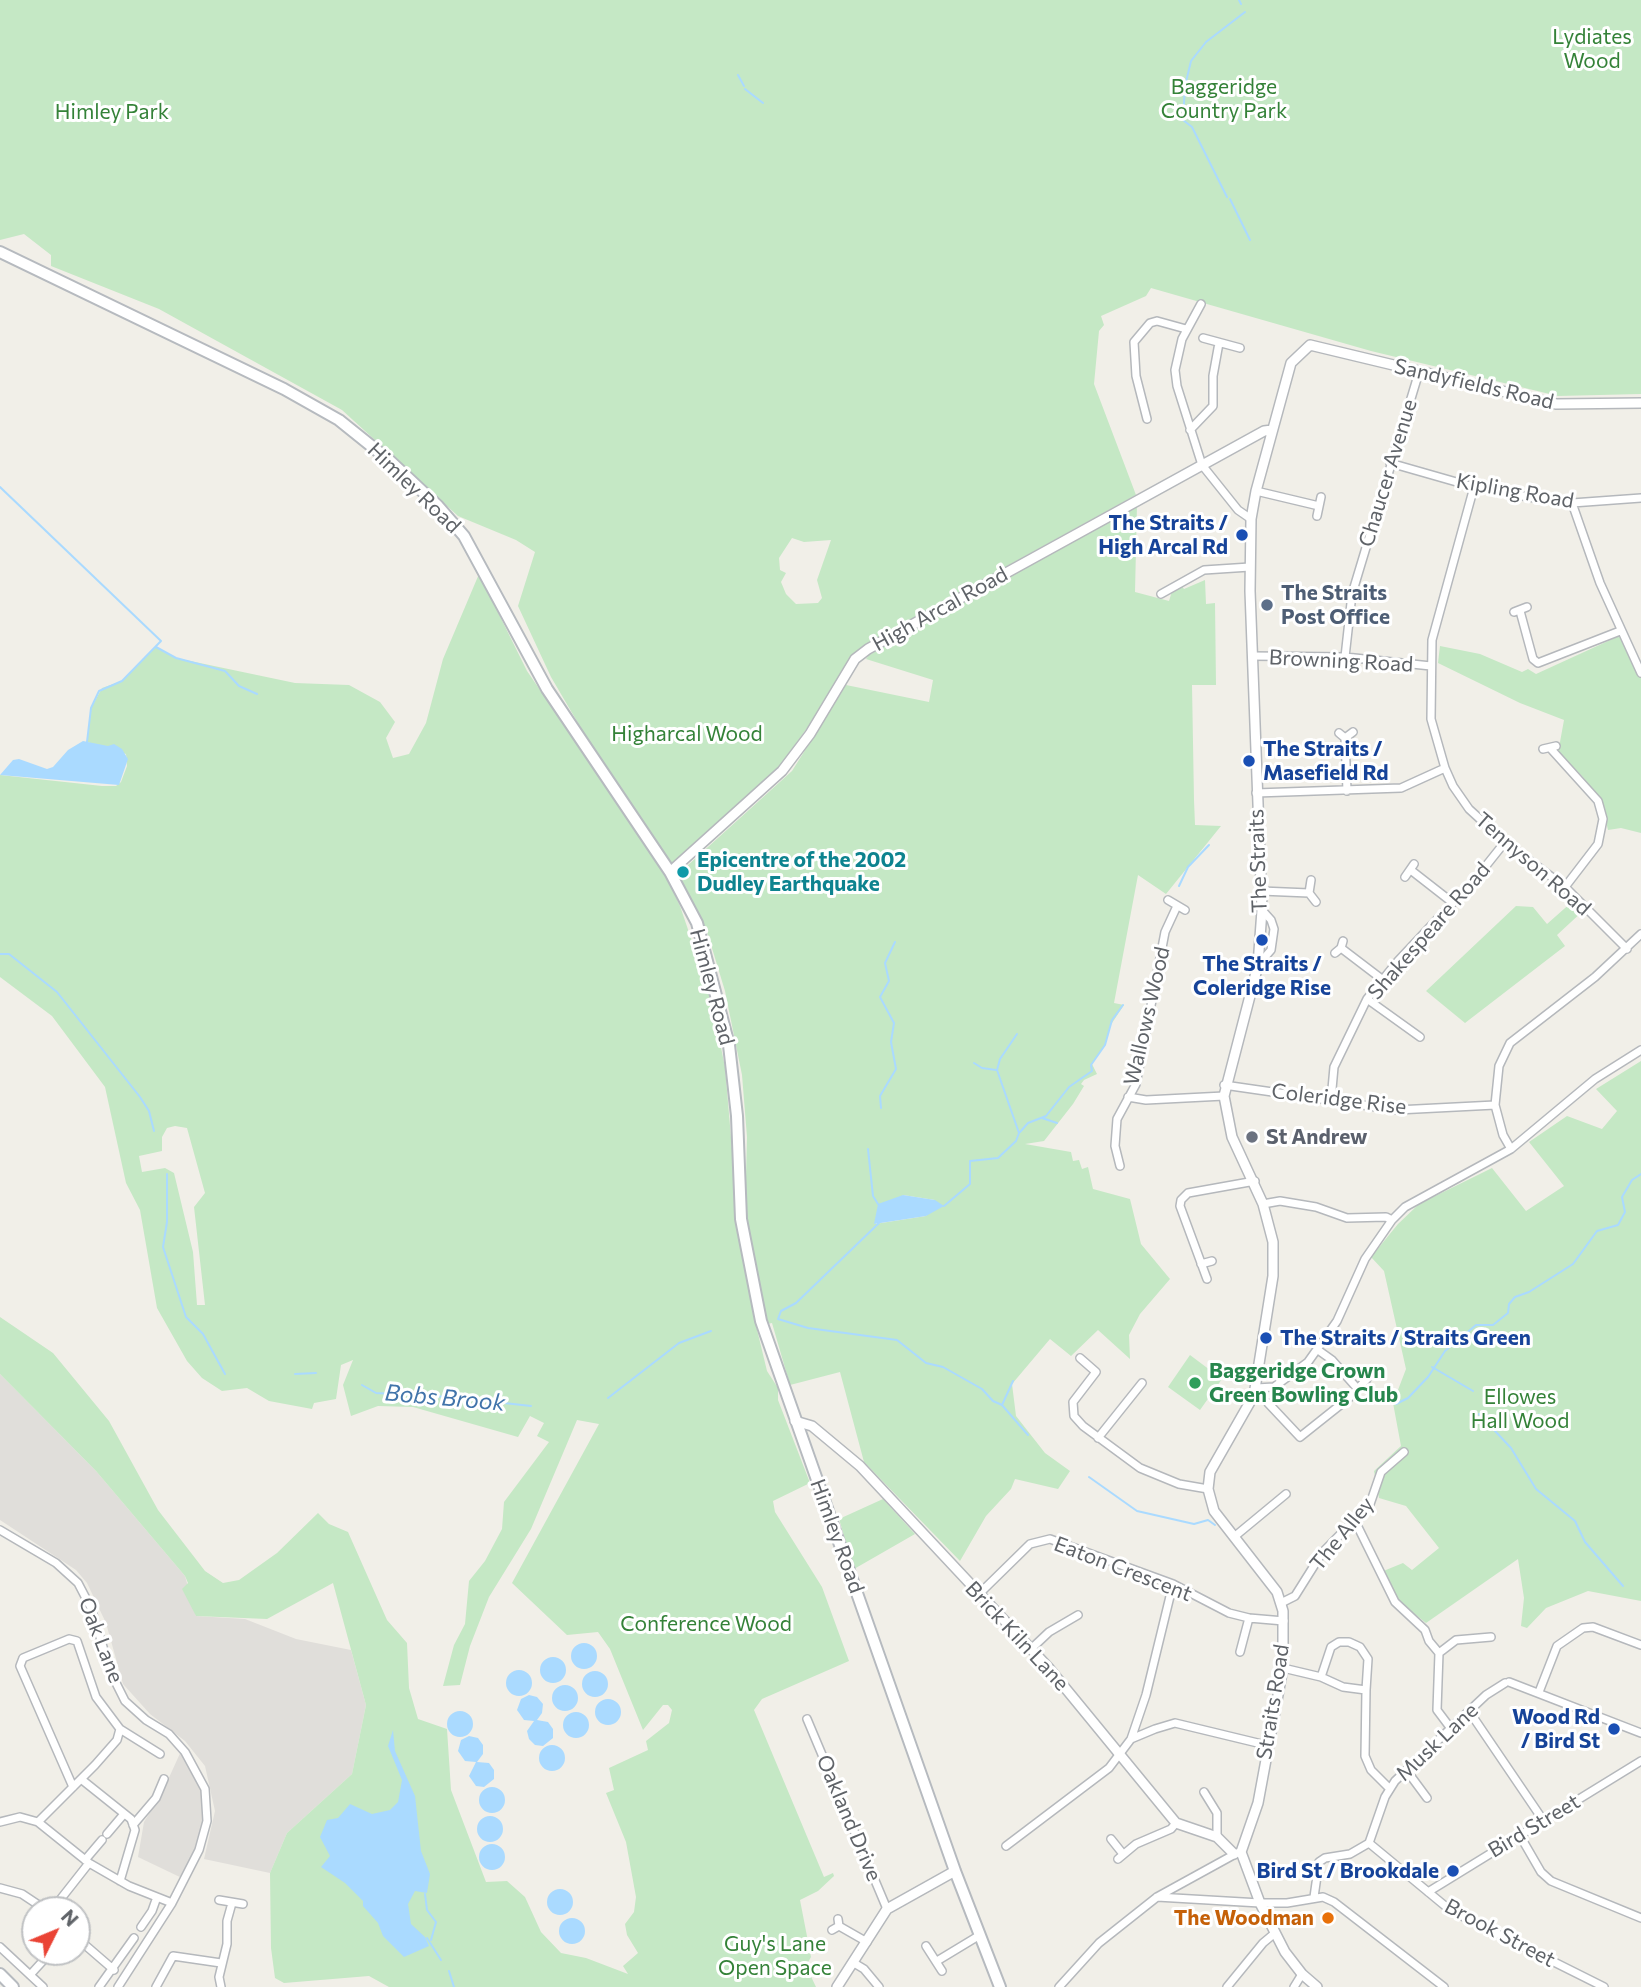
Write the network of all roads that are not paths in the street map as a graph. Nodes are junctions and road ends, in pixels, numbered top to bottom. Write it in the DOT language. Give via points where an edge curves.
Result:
graph roads {
  1 [pos="0,252"];
  2 [pos="1201,304"];
  3 [pos="1186,329"];
  4 [pos="1203,338"];
  5 [pos="1219,343"];
  6 [pos="1310,345"];
  7 [pos="1240,348"];
  8 [pos="1419,372"];
  9 [pos="1641,404"];
  10 [pos="1143,415"];
  11 [pos="1190,430"];
  12 [pos="1272,430"];
  13 [pos="1390,463"];
  14 [pos="1202,465"];
  15 [pos="1474,487"];
  16 [pos="1256,491"];
  17 [pos="1321,498"];
  18 [pos="1641,498"];
  19 [pos="1572,503"];
  20 [pos="1319,506"];
  21 [pos="1317,516"];
  22 [pos="1251,519"];
  23 [pos="1250,567"];
  24 [pos="1161,594"];
  25 [pos="1520,610"];
  26 [pos="1620,631"];
  27 [pos="1252,656"];
  28 [pos="1345,657"];
  29 [pos="1431,666"];
  30 [pos="1641,673"];
  31 [pos="1353,732"];
  32 [pos="1550,748"];
  33 [pos="1446,768"];
  34 [pos="1347,791"];
  35 [pos="1256,793"];
  36 [pos="1505,842"];
  37 [pos="1410,871"];
  38 [pos="670,872"];
  39 [pos="1311,880"];
  40 [pos="1565,887"];
  41 [pos="1261,891"];
  42 [pos="1309,893"];
  43 [pos="1168,900"];
  44 [pos="1316,902"];
  45 [pos="1453,904"];
  46 [pos="1641,934"];
  47 [pos="1340,947"];
  48 [pos="1627,949"];
  49 [pos="1383,980"];
  50 [pos="1367,999"];
  51 [pos="1420,1037"];
  52 [pos="1641,1050"];
  53 [pos="1224,1085"];
  54 [pos="1224,1096"];
  55 [pos="1128,1097"];
  56 [pos="1331,1100"];
  57 [pos="1495,1105"];
  58 [pos="1511,1149"];
  59 [pos="1120,1166"];
  60 [pos="1255,1181"];
  61 [pos="1263,1204"];
  62 [pos="1392,1220"];
  63 [pos="1212,1261"];
  64 [pos="1201,1264"];
  65 [pos="1207,1279"];
  66 [pos="1318,1350"];
  67 [pos="1080,1358"];
  68 [pos="1367,1379"];
  69 [pos="1142,1383"];
  70 [pos="1356,1387"];
  71 [pos="1256,1388"];
  72 [pos="1268,1403"];
  73 [pos="795,1421"];
  74 [pos="1098,1438"];
  75 [pos="1404,1452"];
  76 [pos="1395,1460"];
  77 [pos="1402,1468"];
  78 [pos="1208,1489"];
  79 [pos="1286,1494"];
  80 [pos="1355,1521"];
  81 [pos="0,1530"];
  82 [pos="1234,1537"];
  83 [pos="1174,1584"];
  84 [pos="979,1594"];
  85 [pos="1281,1604"];
  86 [pos="1078,1615"];
  87 [pos="1249,1618"];
  88 [pos="1284,1621"];
  89 [pos="1491,1637"];
  90 [pos="1641,1645"];
  91 [pos="1031,1649"];
  92 [pos="1240,1652"];
  93 [pos="1439,1653"];
  94 [pos="1283,1668"];
  95 [pos="1321,1676"];
  96 [pos="1366,1690"];
  97 [pos="1539,1692"];
  98 [pos="1469,1711"];
  99 [pos="807,1719"];
  100 [pos="820,1723"];
  101 [pos="811,1727"];
  102 [pos="120,1729"];
  103 [pos="1452,1730"];
  104 [pos="1641,1733"];
  105 [pos="1131,1739"];
  106 [pos="1266,1745"];
  107 [pos="160,1754"];
  108 [pos="1120,1754"];
  109 [pos="1641,1761"];
  110 [pos="1407,1771"];
  111 [pos="82,1779"];
  112 [pos="164,1779"];
  113 [pos="73,1787"];
  114 [pos="1389,1788"];
  115 [pos="1204,1792"];
  116 [pos="1427,1798"];
  117 [pos="124,1814"];
  118 [pos="1543,1820"];
  119 [pos="0,1822"];
  120 [pos="38,1822"];
  121 [pos="1177,1823"];
  122 [pos="133,1825"];
  123 [pos="1519,1834"];
  124 [pos="1217,1837"];
  125 [pos="1111,1839"];
  126 [pos="1369,1843"];
  127 [pos="1006,1846"];
  128 [pos="1238,1853"];
  129 [pos="87,1862"];
  130 [pos="955,1871"];
  131 [pos="120,1881"];
  132 [pos="0,1888"];
  133 [pos="1428,1892"];
  134 [pos="25,1896"];
  135 [pos="62,1896"];
  136 [pos="157,1897"];
  137 [pos="1157,1897"];
  138 [pos="1314,1897"];
  139 [pos="219,1900"];
  140 [pos="172,1903"];
  141 [pos="232,1903"];
  142 [pos="1260,1903"];
  143 [pos="243,1904"];
  144 [pos="887,1909"];
  145 [pos="1641,1918"];
  146 [pos="837,1925"];
  147 [pos="141,1927"];
  148 [pos="1275,1933"];
  149 [pos="980,1935"];
  150 [pos="134,1938"];
  151 [pos="867,1942"];
  152 [pos="926,1945"];
  153 [pos="0,1947"];
  154 [pos="91,1950"];
  155 [pos="937,1961"];
  156 [pos="854,1963"];
  157 [pos="221,1964"];
  158 [pos="38,1966"];
  159 [pos="114,1970"];
  160 [pos="942,1971"];
  161 [pos="0,1974"];
  162 [pos="1302,1974"];
  163 [pos="30,1975"];
  164 [pos="11,1986"];
  165 [pos="43,1987"];
  166 [pos="99,1987"];
  167 [pos="118,1987"];
  168 [pos="156,1987"];
  169 [pos="221,1987"];
  170 [pos="837,1987"];
  171 [pos="879,1987"];
  172 [pos="1000,1987"];
  173 [pos="1059,1987"];
  174 [pos="1227,1987"];
  175 [pos="1294,1987"];
  176 [pos="1317,1987"];
  177 [pos="1444,1987"];
  178 [pos="1604,1987"];
  1 -- 38 [label="main road, Himley Road" via="284,389 339,421 390,461 464,537 547,689"];
  2 -- 3 [label="street"];
  3 -- 10 [label="street" via="1157,321 1134,342"];
  3 -- 11 [label="street" via="1175,376"];
  4 -- 5 [label="street"];
  5 -- 7 [label="street"];
  5 -- 11 [label="street" via="1213,406"];
  6 -- 8 [label="street, Sandyfields Road"];
  6 -- 12 [label="street, The Straits" via="1291,363"];
  8 -- 9 [label="street, Sandyfields Road" via="1556,404"];
  8 -- 13 [label="street, Chaucer Avenue"];
  11 -- 14 [label="street"];
  12 -- 14 [label="street, High Arcal Road"];
  12 -- 16 [label="street, The Straits"];
  13 -- 15 [label="street, Kipling Road"];
  13 -- 28 [label="street, Chaucer Avenue" via="1352,594"];
  14 -- 22 [label="street" via="1238,510"];
  14 -- 38 [label="street, High Arcal Road" via="868,649 855,659 782,771"];
  15 -- 19 [label="street, Kipling Road"];
  15 -- 29 [label="street, Tennyson Road" via="1432,640"];
  16 -- 20 [label="street"];
  16 -- 22 [label="street, The Straits"];
  17 -- 20 [label="street"];
  18 -- 19 [label="street, Kipling Road"];
  19 -- 26 [label="street"];
  20 -- 21 [label="street"];
  22 -- 23 [label="street, The Straits"];
  23 -- 24 [label="street" via="1204,570 1166,585"];
  23 -- 27 [label="street, The Straits"];
  25 -- 26 [label="street" via="1532,659 1538,663"];
  26 -- 30 [label="street"];
  27 -- 28 [label="street, Browning Road"];
  27 -- 35 [label="street, The Straits"];
  28 -- 29 [label="street, Browning Road"];
  29 -- 33 [label="street, Tennyson Road" via="1431,719"];
  31 -- 34 [label="street" via="1342,736"];
  32 -- 40 [label="street" via="1598,801 1603,819 1598,844"];
  33 -- 34 [label="street" via="1408,787"];
  33 -- 36 [label="street, Tennyson Road" via="1469,809"];
  34 -- 35 [label="street"];
  35 -- 41 [label="street, The Straits"];
  36 -- 40 [label="street, Tennyson Road"];
  36 -- 45 [label="street, Shakespeare Road"];
  37 -- 45 [label="street"];
  38 -- 73 [label="main road, Himley Road" via="696,923 726,1034 737,1116 741,1219 761,1321"];
  39 -- 42 [label="street"];
  40 -- 48 [label="street, Tennyson Road"];
  41 -- 42 [label="street"];
  41 -- 53 [label="street, The Straits" via="1258,965"];
  42 -- 44 [label="street"];
  43 -- 55 [label="street, Wallows Wood" via="1181,908 1165,932 1136,1084"];
  45 -- 49 [label="street, Shakespeare Road"];
  46 -- 48 [label="street"];
  47 -- 49 [label="street"];
  48 -- 57 [label="street" via="1510,1043 1499,1066"];
  49 -- 50 [label="street, Shakespeare Road"];
  50 -- 51 [label="street"];
  50 -- 56 [label="street, Shakespeare Road" via="1334,1067"];
  52 -- 58 [label="street" via="1595,1079"];
  53 -- 54 [label="street, The Straits"];
  53 -- 56 [label="street, Coleridge Rise"];
  54 -- 55 [label="street"];
  54 -- 60 [label="street, The Straits" via="1232,1137"];
  55 -- 59 [label="street, Wallows Wood" via="1117,1119 1115,1146"];
  56 -- 57 [label="street, Coleridge Rise" via="1397,1110"];
  57 -- 58 [label="street"];
  58 -- 62 [label="street" via="1413,1201"];
  60 -- 61 [label="street, The Straits"];
  60 -- 64 [label="street" via="1188,1193 1181,1200"];
  61 -- 62 [label="street" via="1280,1201 1347,1218"];
  61 -- 71 [label="street, The Straits" via="1273,1242 1273,1276"];
  62 -- 66 [label="street" via="1365,1259 1337,1321"];
  63 -- 64 [label="street"];
  64 -- 65 [label="street"];
  66 -- 70 [label="street"];
  66 -- 71 [label="street" via="1284,1382"];
  67 -- 74 [label="street" via="1096,1372 1072,1409"];
  68 -- 70 [label="street"];
  69 -- 74 [label="street"];
  70 -- 72 [label="street" via="1349,1398 1300,1437"];
  71 -- 78 [label="street" via="1210,1472"];
  73 -- 84 [label="street, Brick Kiln Lane" via="812,1426 860,1466"];
  73 -- 130 [label="main road, Himley Road"];
  74 -- 78 [label="street" via="1140,1468"];
  75 -- 76 [label="street, The Alley"];
  76 -- 77 [label="street"];
  76 -- 80 [label="street, The Alley" via="1381,1472 1374,1499"];
  78 -- 82 [label="street, Straits Road" via="1214,1511"];
  79 -- 82 [label="street"];
  80 -- 85 [label="street, The Alley" via="1322,1553 1295,1596"];
  80 -- 93 [label="street" via="1395,1602 1425,1630"];
  81 -- 140 [label="street, Oak Lane" via="56,1563 78,1583 125,1701 169,1734 198,1770 205,1789 207,1821 199,1850"];
  82 -- 85 [label="street, Straits Road" via="1270,1582"];
  83 -- 84 [label="street, Eaton Crescent" via="1050,1539 1030,1544"];
  83 -- 87 [label="street, Eaton Crescent" via="1229,1613"];
  83 -- 105 [label="street"];
  84 -- 91 [label="street, Brick Kiln Lane"];
  85 -- 88 [label="street, Straits Road"];
  86 -- 91 [label="street"];
  87 -- 88 [label="street, Eaton Crescent"];
  87 -- 92 [label="street"];
  88 -- 94 [label="street, Straits Road"];
  89 -- 93 [label="street" via="1456,1640"];
  90 -- 97 [label="street" via="1593,1627 1583,1628 1557,1646"];
  91 -- 108 [label="street, Brick Kiln Lane"];
  93 -- 103 [label="street" via="1437,1710"];
  94 -- 95 [label="street"];
  94 -- 106 [label="street, Straits Road"];
  95 -- 96 [label="street" via="1343,1687"];
  95 -- 96 [label="street" via="1331,1647 1349,1642 1360,1647 1368,1660"];
  96 -- 114 [label="street" via="1365,1756 1371,1770"];
  97 -- 98 [label="street, Musk Lane" via="1507,1682"];
  97 -- 104 [label="street"];
  98 -- 103 [label="street, Musk Lane"];
  98 -- 118 [label="street"];
  99 -- 101 [label="street, Oakland Drive"];
  100 -- 101 [label="street, Oakland Drive"];
  101 -- 144 [label="street, Oakland Drive"];
  102 -- 107 [label="street"];
  102 -- 111 [label="street" via="117,1740"];
  102 -- 113 [label="street" via="96,1698 77,1641 69,1639 23,1658 20,1666"];
  103 -- 110 [label="street, Musk Lane"];
  105 -- 106 [label="street" via="1175,1723"];
  105 -- 108 [label="street"];
  106 -- 128 [label="street, Straits Road" via="1258,1802"];
  108 -- 121 [label="street, Brick Kiln Lane"];
  108 -- 127 [label="street" via="1109,1768"];
  109 -- 118 [label="street, Bird Street"];
  110 -- 114 [label="street, Musk Lane"];
  110 -- 116 [label="street"];
  111 -- 113 [label="street"];
  111 -- 117 [label="street"];
  112 -- 122 [label="street" via="156,1798"];
  113 -- 120 [label="street"];
  114 -- 126 [label="street, Musk Lane"];
  115 -- 124 [label="street" via="1217,1813"];
  117 -- 122 [label="street"];
  117 -- 129 [label="street"];
  118 -- 123 [label="street, Bird Street"];
  119 -- 120 [label="street" via="20,1817"];
  120 -- 129 [label="street"];
  121 -- 124 [label="street"];
  121 -- 125 [label="street" via="1121,1856"];
  122 -- 131 [label="street"];
  123 -- 133 [label="street, Bird Street"];
  123 -- 145 [label="street" via="1551,1881"];
  124 -- 128 [label="street"];
  126 -- 133 [label="street, Brook Street"];
  126 -- 138 [label="street" via="1350,1854 1319,1862"];
  128 -- 137 [label="street"];
  128 -- 142 [label="street"];
  129 -- 131 [label="street"];
  129 -- 135 [label="street"];
  130 -- 144 [label="street"];
  130 -- 149 [label="main road, Himley Road"];
  131 -- 136 [label="street"];
  132 -- 134 [label="street"];
  133 -- 178 [label="street, Brook Street" via="1456,1913"];
  136 -- 140 [label="street"];
  136 -- 147 [label="street"];
  137 -- 142 [label="street"];
  137 -- 173 [label="street" via="1099,1943"];
  138 -- 142 [label="street"];
  138 -- 177 [label="street" via="1334,1902"];
  139 -- 141 [label="street"];
  140 -- 167 [label="street, Oak Lane"];
  141 -- 143 [label="street"];
  141 -- 157 [label="street"];
  142 -- 148 [label="street"];
  144 -- 151 [label="street"];
  146 -- 151 [label="street"];
  148 -- 162 [label="street"];
  148 -- 174 [label="street"];
  149 -- 155 [label="street"];
  149 -- 172 [label="main road, Himley Road"];
  150 -- 159 [label="street"];
  151 -- 156 [label="street"];
  152 -- 155 [label="street"];
  153 -- 163 [label="street"];
  154 -- 159 [label="street"];
  155 -- 160 [label="street"];
  156 -- 170 [label="street"];
  156 -- 171 [label="street"];
  157 -- 168 [label="street" via="173,1956"];
  157 -- 169 [label="street"];
  158 -- 163 [label="street"];
  159 -- 166 [label="street"];
  161 -- 164 [label="main road"];
  162 -- 175 [label="street"];
  162 -- 176 [label="street"];
  163 -- 165 [label="street"];
}
